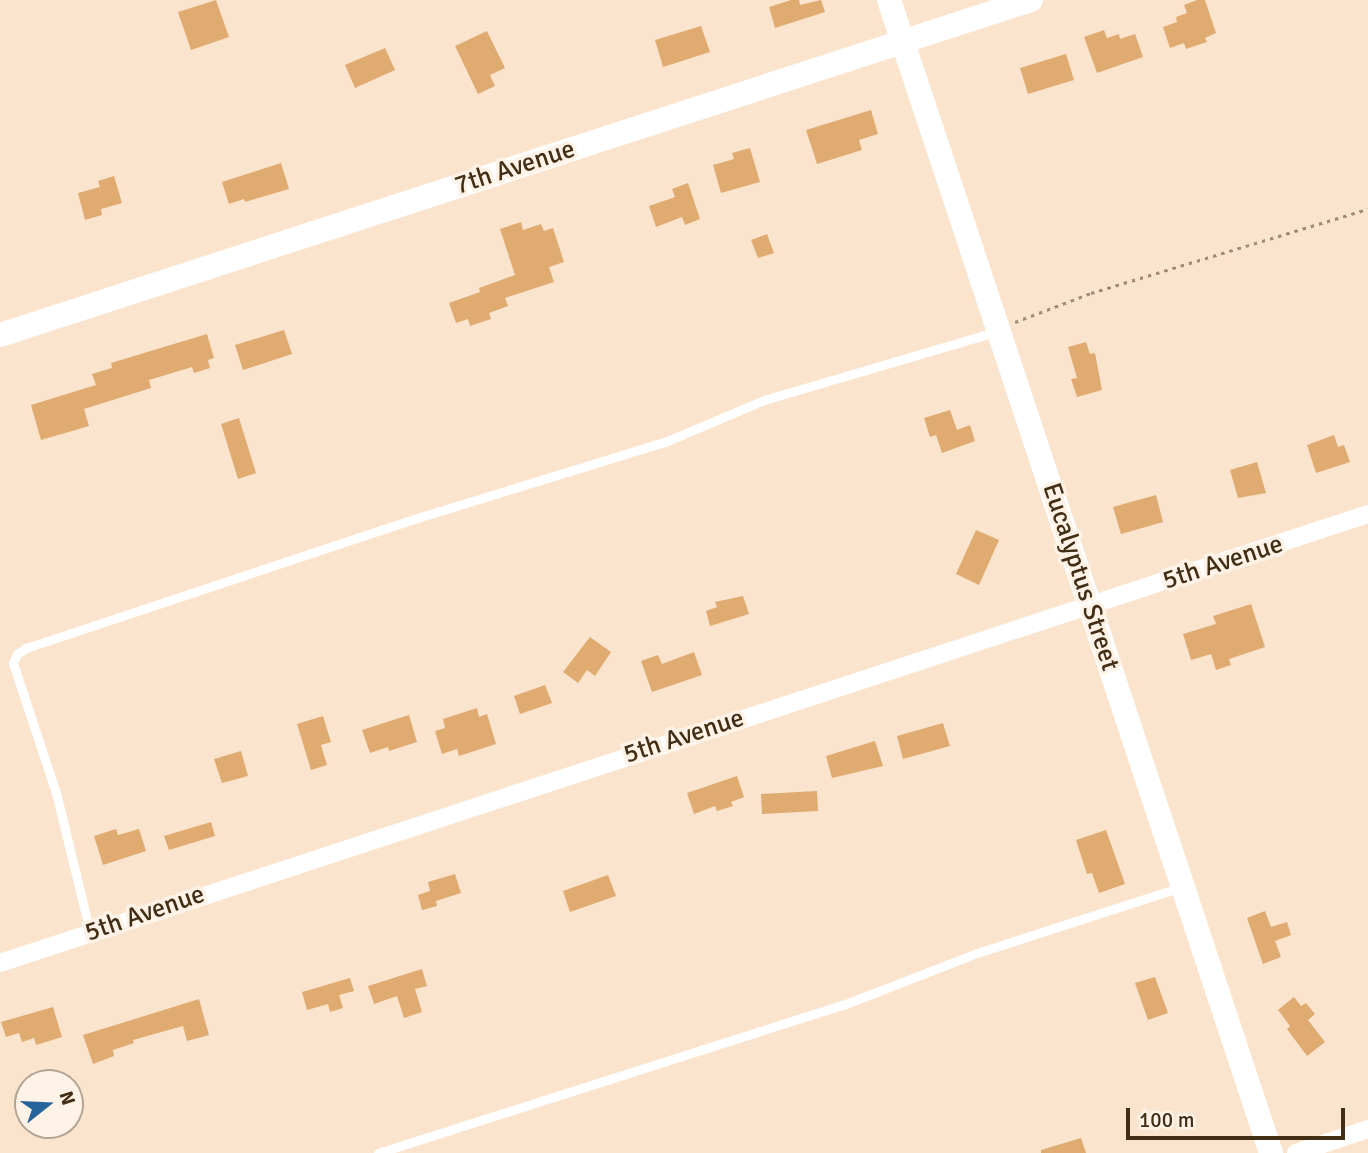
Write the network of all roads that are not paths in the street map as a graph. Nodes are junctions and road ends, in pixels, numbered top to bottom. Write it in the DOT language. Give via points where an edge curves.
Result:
graph roads {
  1 [pos="889,0"];
  2 [pos="1031,0"];
  3 [pos="903,42"];
  4 [pos="999,331"];
  5 [pos="0,335"];
  6 [pos="1368,514"];
  7 [pos="1090,607"];
  8 [pos="1182,886"];
  9 [pos="90,932"];
  10 [pos="0,963"];
  11 [pos="1368,1129"];
  12 [pos="378,1153"];
  13 [pos="1271,1153"];
  14 [pos="1296,1153"];
  1 -- 3 [label="main road, Eucalyptus Street"];
  2 -- 3 [label="main road, 7th Avenue"];
  3 -- 4 [label="main road, Eucalyptus Street"];
  3 -- 5 [label="main road, 7th Avenue"];
  4 -- 7 [label="main road, Eucalyptus Street"];
  4 -- 9 [label="lane" via="764,401 665,442 426,515 26,648 13,663 56,793"];
  6 -- 7 [label="street, 5th Avenue"];
  7 -- 8 [label="main road, Eucalyptus Street"];
  7 -- 9 [label="street, 5th Avenue"];
  8 -- 12 [label="lane" via="976,953 843,1005"];
  8 -- 13 [label="main road, Eucalyptus Street"];
  9 -- 10 [label="street, 5th Avenue"];
  11 -- 14 [label="street"];
}
